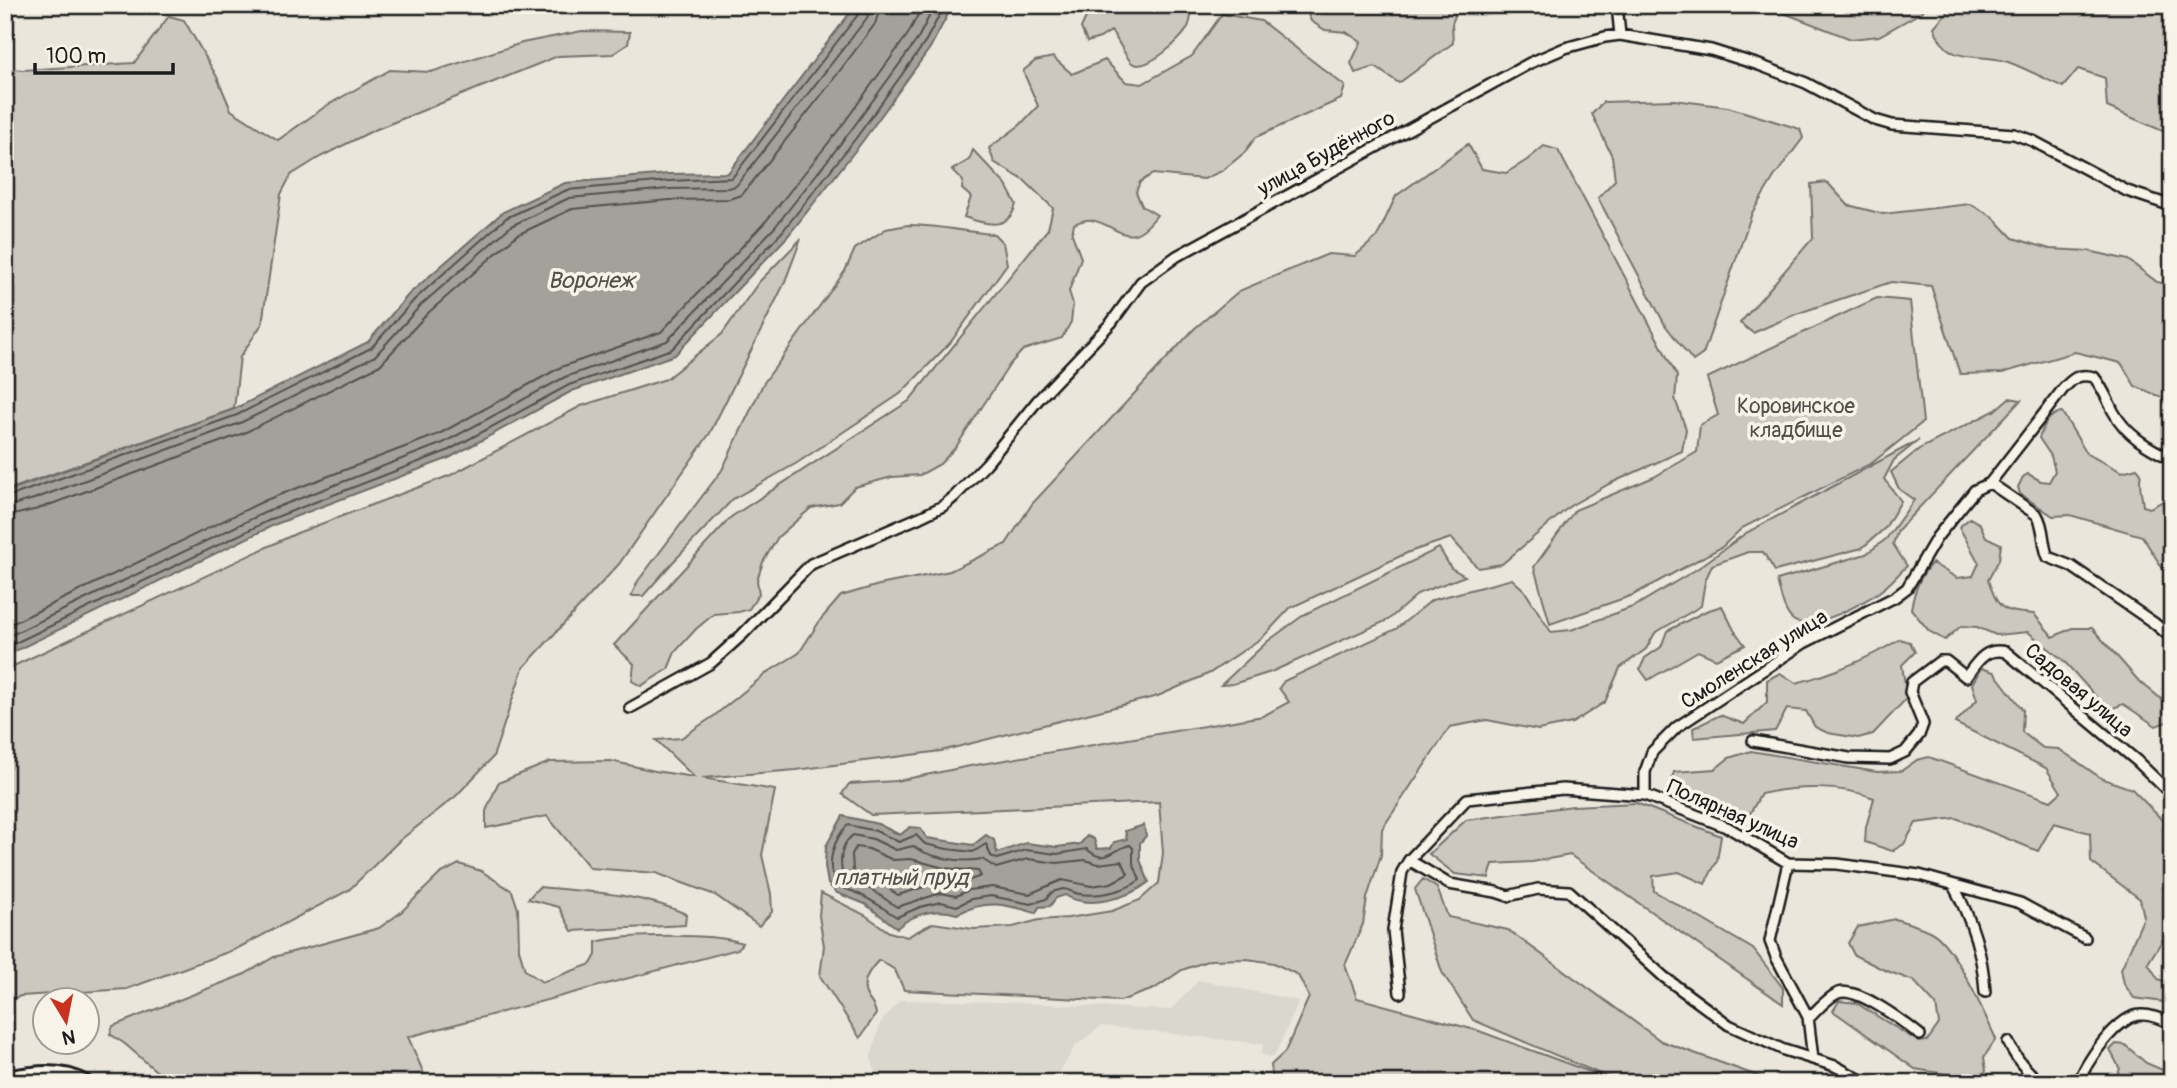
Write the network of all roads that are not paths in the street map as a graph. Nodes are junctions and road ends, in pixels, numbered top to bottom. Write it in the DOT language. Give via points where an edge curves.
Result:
graph roads {
  1 [pos="1616,5"];
  2 [pos="1620,35"];
  3 [pos="2172,206"];
  4 [pos="2172,459"];
  5 [pos="1990,483"];
  6 [pos="2172,638"];
  7 [pos="630,708"];
  8 [pos="1754,741"];
  9 [pos="1645,794"];
  10 [pos="2172,795"];
  11 [pos="1409,860"];
  12 [pos="1788,863"];
  13 [pos="1952,885"];
  14 [pos="2085,939"];
  15 [pos="1985,992"];
  16 [pos="1401,993"];
  17 [pos="1808,1018"];
  18 [pos="2172,1024"];
  19 [pos="1920,1035"];
  20 [pos="2008,1042"];
  21 [pos="1813,1059"];
  22 [pos="5,1078"];
  23 [pos="86,1083"];
  24 [pos="1866,1083"];
  25 [pos="2042,1083"];
  26 [pos="2079,1083"];
  1 -- 2 [label="street"];
  2 -- 3 [label="street, улица Будённого" via="1710,50 1759,65 1892,125 2014,134 2127,191"];
  2 -- 7 [label="street, улица Будённого" via="1564,48 1530,63 1168,262 1141,282 1096,340 943,506 811,564 711,663"];
  4 -- 5 [label="street, Смоленская улица" via="2132,436 2095,377 2087,375 2074,377 2063,389"];
  5 -- 6 [label="street" via="2037,515 2048,557 2071,566"];
  5 -- 9 [label="street, Смоленская улица" via="1975,491 1937,537 1907,588 1804,643 1676,727 1653,752 1645,772"];
  8 -- 10 [label="street, Садовая улица" via="1849,758 1890,759 1905,752 1923,723 1910,692 1912,682 1940,660 1966,677 1982,655 1998,650 2137,761"];
  9 -- 11 [label="street, Полярная улица" via="1563,789 1467,799"];
  9 -- 12 [label="street, Полярная улица" via="1729,828"];
  11 -- 16 [label="street, Полярная улица" via="1402,872 1393,930"];
  11 -- 21 [label="street" via="1449,884 1508,896 1538,889 1569,891 1664,977 1729,1025"];
  12 -- 13 [label="street, Полярная улица" via="1919,875"];
  12 -- 17 [label="street" via="1770,941"];
  13 -- 14 [label="street, Полярная улица" via="2021,903"];
  13 -- 15 [label="street" via="1976,938"];
  17 -- 19 [label="street" via="1836,994 1845,992 1899,1018"];
  17 -- 21 [label="street"];
  18 -- 26 [label="street" via="2136,1015 2113,1030 2081,1073"];
  20 -- 25 [label="street" via="2021,1066"];
  21 -- 24 [label="street"];
  22 -- 23 [label="main road" via="44,1072"];
}
